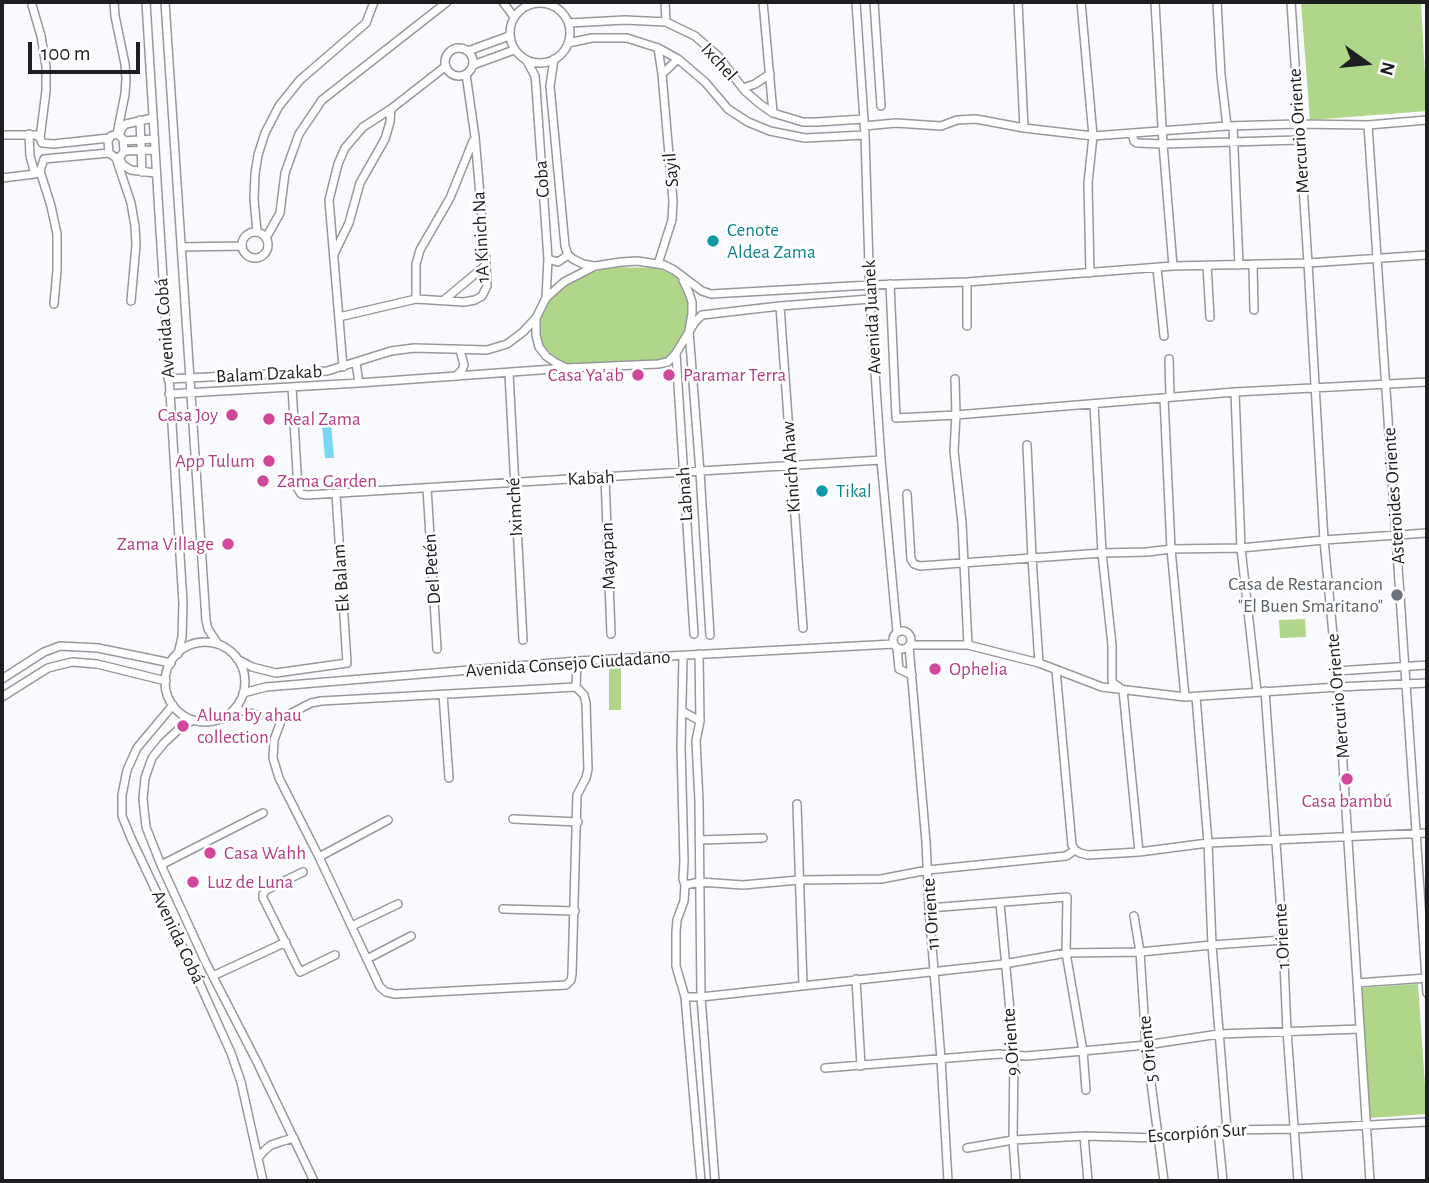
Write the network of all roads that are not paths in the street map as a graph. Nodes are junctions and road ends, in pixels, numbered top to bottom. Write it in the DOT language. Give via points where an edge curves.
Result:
graph roads {
  1 [pos="114,2"];
  2 [pos="146,2"];
  3 [pos="165,2"];
  4 [pos="374,2"];
  5 [pos="447,2"];
  6 [pos="503,2"];
  7 [pos="665,2"];
  8 [pos="763,2"];
  9 [pos="856,2"];
  10 [pos="874,2"];
  11 [pos="1018,2"];
  12 [pos="1081,2"];
  13 [pos="1155,2"];
  14 [pos="1217,2"];
  15 [pos="1291,2"];
  16 [pos="552,3"];
  17 [pos="524,4"];
  18 [pos="32,5"];
  19 [pos="514,17"];
  20 [pos="625,20"];
  21 [pos="666,22"];
  22 [pos="569,23"];
  23 [pos="509,36"];
  24 [pos="621,38"];
  25 [pos="568,43"];
  26 [pos="877,45"];
  27 [pos="859,47"];
  28 [pos="658,48"];
  29 [pos="514,50"];
  30 [pos="468,51"];
  31 [pos="678,59"];
  32 [pos="554,60"];
  33 [pos="527,61"];
  34 [pos="473,65"];
  35 [pos="446,66"];
  36 [pos="466,74"];
  37 [pos="663,74"];
  38 [pos="769,74"];
  39 [pos="743,88"];
  40 [pos="881,106"];
  41 [pos="391,108"];
  42 [pos="773,113"];
  43 [pos="153,118"];
  44 [pos="140,120"];
  45 [pos="792,120"];
  46 [pos="1427,120"];
  47 [pos="1298,124"];
  48 [pos="1368,125"];
  49 [pos="1230,126"];
  50 [pos="864,127"];
  51 [pos="1024,128"];
  52 [pos="1162,131"];
  53 [pos="1132,133"];
  54 [pos="29,134"];
  55 [pos="2,135"];
  56 [pos="788,135"];
  57 [pos="1093,136"];
  58 [pos="117,137"];
  59 [pos="475,137"];
  60 [pos="154,139"];
  61 [pos="41,140"];
  62 [pos="141,140"];
  63 [pos="1299,140"];
  64 [pos="1233,142"];
  65 [pos="1163,144"];
  66 [pos="155,150"];
  67 [pos="141,151"];
  68 [pos="117,155"];
  69 [pos="44,159"];
  70 [pos="37,172"];
  71 [pos="142,172"];
  72 [pos="155,173"];
  73 [pos="2,178"];
  74 [pos="257,232"];
  75 [pos="266,238"];
  76 [pos="242,246"];
  77 [pos="181,247"];
  78 [pos="333,255"];
  79 [pos="568,255"];
  80 [pos="1427,255"];
  81 [pos="548,258"];
  82 [pos="1377,258"];
  83 [pos="1308,263"];
  84 [pos="658,264"];
  85 [pos="1253,264"];
  86 [pos="486,265"];
  87 [pos="1206,265"];
  88 [pos="1239,265"];
  89 [pos="595,266"];
  90 [pos="1173,266"];
  91 [pos="1157,268"];
  92 [pos="1090,273"];
  93 [pos="681,277"];
  94 [pos="967,282"];
  95 [pos="890,284"];
  96 [pos="870,285"];
  97 [pos="546,298"];
  98 [pos="416,299"];
  99 [pos="870,299"];
  100 [pos="131,301"];
  101 [pos="444,301"];
  102 [pos="54,304"];
  103 [pos="780,306"];
  104 [pos="1254,310"];
  105 [pos="339,317"];
  106 [pos="1210,317"];
  107 [pos="536,318"];
  108 [pos="967,326"];
  109 [pos="689,331"];
  110 [pos="1164,337"];
  111 [pos="460,350"];
  112 [pos="676,353"];
  113 [pos="1169,359"];
  114 [pos="356,363"];
  115 [pos="343,367"];
  116 [pos="566,368"];
  117 [pos="509,373"];
  118 [pos="455,377"];
  119 [pos="190,378"];
  120 [pos="169,379"];
  121 [pos="955,379"];
  122 [pos="1427,382"];
  123 [pos="359,383"];
  124 [pos="1386,385"];
  125 [pos="292,387"];
  126 [pos="1315,389"];
  127 [pos="191,392"];
  128 [pos="1235,392"];
  129 [pos="169,394"];
  130 [pos="1167,398"];
  131 [pos="1094,404"];
  132 [pos="956,415"];
  133 [pos="1027,445"];
  134 [pos="881,460"];
  135 [pos="792,466"];
  136 [pos="700,472"];
  137 [pos="684,473"];
  138 [pos="605,477"];
  139 [pos="513,483"];
  140 [pos="427,488"];
  141 [pos="336,494"];
  142 [pos="907,494"];
  143 [pos="1427,533"];
  144 [pos="1397,535"];
  145 [pos="1324,540"];
  146 [pos="1241,548"];
  147 [pos="1171,549"];
  148 [pos="1102,553"];
  149 [pos="1032,558"];
  150 [pos="964,563"];
  151 [pos="803,628"];
  152 [pos="897,632"];
  153 [pos="611,634"];
  154 [pos="694,635"];
  155 [pos="710,635"];
  156 [pos="523,640"];
  157 [pos="218,644"];
  158 [pos="910,645"];
  159 [pos="968,645"];
  160 [pos="895,646"];
  161 [pos="437,649"];
  162 [pos="178,654"];
  163 [pos="699,654"];
  164 [pos="683,657"];
  165 [pos="237,659"];
  166 [pos="577,661"];
  167 [pos="171,663"];
  168 [pos="1039,663"];
  169 [pos="1427,665"];
  170 [pos="1404,666"];
  171 [pos="1056,670"];
  172 [pos="1337,671"];
  173 [pos="912,674"];
  174 [pos="2,679"];
  175 [pos="166,681"];
  176 [pos="1427,683"];
  177 [pos="1405,684"];
  178 [pos="576,687"];
  179 [pos="1338,687"];
  180 [pos="1123,690"];
  181 [pos="1261,692"];
  182 [pos="243,693"];
  183 [pos="443,694"];
  184 [pos="2,697"];
  185 [pos="1185,697"];
  186 [pos="1196,697"];
  187 [pos="173,705"];
  188 [pos="235,709"];
  189 [pos="682,711"];
  190 [pos="257,715"];
  191 [pos="271,718"];
  192 [pos="282,718"];
  193 [pos="193,720"];
  194 [pos="700,721"];
  195 [pos="696,741"];
  196 [pos="681,747"];
  197 [pos="449,778"];
  198 [pos="683,800"];
  199 [pos="699,801"];
  200 [pos="797,804"];
  201 [pos="262,813"];
  202 [pos="513,819"];
  203 [pos="388,820"];
  204 [pos="578,822"];
  205 [pos="1427,833"];
  206 [pos="1416,834"];
  207 [pos="1349,835"];
  208 [pos="763,838"];
  209 [pos="699,840"];
  210 [pos="1276,841"];
  211 [pos="1208,843"];
  212 [pos="1074,849"];
  213 [pos="1139,852"];
  214 [pos="319,857"];
  215 [pos="161,865"];
  216 [pos="928,870"];
  217 [pos="303,872"];
  218 [pos="799,880"];
  219 [pos="700,882"];
  220 [pos="685,885"];
  221 [pos="684,901"];
  222 [pos="1000,903"];
  223 [pos="398,904"];
  224 [pos="700,907"];
  225 [pos="929,908"];
  226 [pos="503,909"];
  227 [pos="575,911"];
  228 [pos="1134,916"];
  229 [pos="352,926"];
  230 [pos="411,936"];
  231 [pos="1283,940"];
  232 [pos="286,942"];
  233 [pos="1212,945"];
  234 [pos="1140,952"];
  235 [pos="1066,953"];
  236 [pos="335,955"];
  237 [pos="367,959"];
  238 [pos="1004,964"];
  239 [pos="935,971"];
  240 [pos="213,976"];
  241 [pos="1427,978"];
  242 [pos="856,979"];
  243 [pos="1357,983"];
  244 [pos="803,985"];
  245 [pos="1427,993"];
  246 [pos="685,996"];
  247 [pos="701,997"];
  248 [pos="1360,1029"];
  249 [pos="1287,1031"];
  250 [pos="1219,1034"];
  251 [pos="1146,1045"];
  252 [pos="1083,1051"];
  253 [pos="1014,1055"];
  254 [pos="941,1059"];
  255 [pos="861,1066"];
  256 [pos="825,1068"];
  257 [pos="1086,1090"];
  258 [pos="709,1105"];
  259 [pos="695,1107"];
  260 [pos="1427,1122"];
  261 [pos="1366,1125"];
  262 [pos="1294,1129"];
  263 [pos="1222,1130"];
  264 [pos="1084,1136"];
  265 [pos="1158,1138"];
  266 [pos="294,1139"];
  267 [pos="1013,1140"];
  268 [pos="967,1148"];
  269 [pos="258,1158"];
  270 [pos="263,1181"];
  271 [pos="314,1181"];
  272 [pos="701,1181"];
  273 [pos="715,1181"];
  274 [pos="948,1181"];
  275 [pos="1016,1181"];
  276 [pos="1087,1181"];
  277 [pos="1164,1181"];
  278 [pos="1223,1181"];
  279 [pos="1298,1181"];
  280 [pos="1370,1181"];
  1 -- 58 [label="street" via="126,79"];
  2 -- 43 [label="street, Avenida Cobá"];
  3 -- 77 [label="street, Avenida Cobá"];
  4 -- 74 [label="street" via="366,23 300,80 265,133 255,174"];
  5 -- 75 [label="street" via="322,100 299,134 285,173 280,213"];
  6 -- 19 [label="street"];
  7 -- 21 [label="street"];
  8 -- 38 [label="street"];
  9 -- 27 [label="street, Avenida Juanek"];
  10 -- 26 [label="street"];
  11 -- 51 [label="street"];
  12 -- 57 [label="street"];
  13 -- 52 [label="street"];
  14 -- 49 [label="street" via="1221,75"];
  15 -- 47 [label="street, Mercurio Oriente"];
  16 -- 17 [label="street"];
  16 -- 22 [label="street"];
  17 -- 19 [label="street"];
  18 -- 61 [label="street" via="46,66"];
  19 -- 23 [label="street"];
  20 -- 21 [label="street, Ixchel"];
  20 -- 22 [label="street, Ixchel"];
  20 -- 24 [label="street" via="619,28"];
  21 -- 39 [label="street, Ixchel" via="695,36"];
  22 -- 25 [label="street"];
  23 -- 29 [label="street"];
  23 -- 30 [label="street"];
  24 -- 25 [label="street"];
  24 -- 28 [label="street"];
  25 -- 32 [label="street"];
  26 -- 27 [label="street"];
  26 -- 40 [label="street"];
  27 -- 50 [label="street, Avenida Juanek"];
  28 -- 31 [label="street"];
  28 -- 37 [label="street, Sayil"];
  29 -- 33 [label="street"];
  29 -- 34 [label="street"];
  30 -- 34 [label="street"];
  30 -- 35 [label="street" via="453,50"];
  31 -- 37 [label="street"];
  31 -- 56 [label="street" via="728,109 748,122"];
  32 -- 33 [label="street"];
  32 -- 79 [label="street" via="550,86"];
  33 -- 81 [label="street, Coba" via="535,76"];
  34 -- 36 [label="street"];
  35 -- 36 [label="street" via="456,76"];
  35 -- 41 [label="street"];
  36 -- 59 [label="street, 1A Kinich Na"];
  37 -- 84 [label="street, Sayil" via="673,201"];
  38 -- 39 [label="street"];
  38 -- 42 [label="street"];
  39 -- 42 [label="street, Ixchel"];
  41 -- 78 [label="street" via="385,139 360,183 349,223"];
  41 -- 78 [label="street" via="363,127 338,164 329,200"];
  42 -- 45 [label="street, Ixchel"];
  43 -- 44 [label="street"];
  43 -- 60 [label="street, Avenida Cobá"];
  44 -- 58 [label="street" via="126,124"];
  44 -- 62 [label="street"];
  45 -- 50 [label="street, Ixchel"];
  45 -- 56 [label="street"];
  46 -- 48 [label="street"];
  47 -- 48 [label="street"];
  47 -- 49 [label="street"];
  47 -- 63 [label="street, Mercurio Oriente"];
  48 -- 82 [label="street, Asteroides Oriente"];
  49 -- 52 [label="street"];
  49 -- 64 [label="street"];
  50 -- 51 [label="street" via="896,123 941,126 976,119"];
  50 -- 56 [label="street" via="806,138"];
  50 -- 96 [label="street, Avenida Juanek"];
  51 -- 57 [label="street"];
  52 -- 53 [label="street"];
  52 -- 65 [label="street"];
  53 -- 57 [label="street"];
  53 -- 65 [label="street" via="1137,143"];
  54 -- 55 [label="street"];
  54 -- 61 [label="street"];
  54 -- 70 [label="street" via="30,156"];
  57 -- 92 [label="street" via="1088,183"];
  58 -- 61 [label="street" via="54,144"];
  58 -- 62 [label="street"];
  58 -- 68 [label="street"];
  58 -- 68 [label="street"];
  59 -- 86 [label="street, 1A Kinich Na"];
  59 -- 98 [label="street" via="450,198 420,250"];
  60 -- 62 [label="street"];
  60 -- 66 [label="street, Avenida Cobá"];
  61 -- 69 [label="street"];
  62 -- 67 [label="street"];
  63 -- 64 [label="street"];
  63 -- 83 [label="street, Mercurio Oriente"];
  64 -- 65 [label="street"];
  64 -- 88 [label="street"];
  65 -- 90 [label="street"];
  66 -- 67 [label="street"];
  66 -- 72 [label="street, Avenida Cobá"];
  67 -- 68 [label="street"];
  67 -- 71 [label="street"];
  68 -- 69 [label="street"];
  68 -- 71 [label="street" via="127,168"];
  68 -- 100 [label="street" via="135,226"];
  69 -- 70 [label="street"];
  70 -- 73 [label="street"];
  70 -- 102 [label="street" via="57,234"];
  71 -- 72 [label="street"];
  72 -- 120 [label="street, Avenida Cobá"];
  74 -- 75 [label="street"];
  74 -- 76 [label="street" via="245,237"];
  75 -- 76 [label="street" via="268,248 257,258 247,255"];
  76 -- 77 [label="street"];
  77 -- 119 [label="street, Avenida Cobá"];
  78 -- 105 [label="street"];
  79 -- 81 [label="street" via="558,262"];
  79 -- 89 [label="street"];
  80 -- 82 [label="street, Balam Dzakab"];
  81 -- 97 [label="street, Coba"];
  82 -- 83 [label="street, Balam Dzakab"];
  82 -- 124 [label="street, Asteroides Oriente"];
  83 -- 85 [label="street, Balam Dzakab"];
  83 -- 126 [label="street, Mercurio Oriente"];
  84 -- 89 [label="street, Balam Dzakab" via="636,261"];
  84 -- 93 [label="street, Balam Dzakab"];
  85 -- 88 [label="street, Balam Dzakab"];
  85 -- 104 [label="street"];
  86 -- 101 [label="street"];
  86 -- 101 [label="street, 1A Kinich Na" via="487,286 482,296 464,302"];
  87 -- 88 [label="street, Balam Dzakab"];
  87 -- 90 [label="street, Balam Dzakab"];
  87 -- 106 [label="street"];
  89 -- 97 [label="street, Balam Dzakab" via="564,282"];
  90 -- 91 [label="street, Balam Dzakab"];
  91 -- 92 [label="street, Balam Dzakab"];
  91 -- 110 [label="street"];
  92 -- 94 [label="street, Balam Dzakab"];
  93 -- 96 [label="street, Balam Dzakab" via="711,294"];
  93 -- 109 [label="street" via="692,302"];
  94 -- 95 [label="street, Balam Dzakab"];
  94 -- 108 [label="street"];
  95 -- 96 [label="street, Balam Dzakab"];
  95 -- 132 [label="street" via="896,418"];
  96 -- 99 [label="street, Avenida Juanek"];
  97 -- 107 [label="street, Balam Dzakab"];
  98 -- 101 [label="street, 1A Kinich Na"];
  98 -- 105 [label="street, 1A Kinich Na"];
  99 -- 103 [label="street"];
  99 -- 134 [label="street, Avenida Juanek"];
  103 -- 109 [label="street" via="702,314"];
  103 -- 135 [label="street, Kinich Ahaw"];
  105 -- 115 [label="street"];
  107 -- 111 [label="street, Balam Dzakab" via="507,344"];
  107 -- 116 [label="street" via="539,347"];
  109 -- 112 [label="street"];
  109 -- 136 [label="street"];
  111 -- 114 [label="street, Balam Dzakab" via="414,348"];
  111 -- 118 [label="street" via="464,365"];
  112 -- 116 [label="street" via="657,365"];
  112 -- 137 [label="street, Labnah"];
  113 -- 130 [label="street"];
  114 -- 115 [label="street, Balam Dzakab"];
  114 -- 123 [label="street"];
  115 -- 119 [label="street, Balam Dzakab" via="327,372"];
  116 -- 117 [label="street"];
  117 -- 118 [label="street"];
  117 -- 139 [label="street, Iximché"];
  118 -- 123 [label="street"];
  119 -- 120 [label="street, Balam Dzakab"];
  119 -- 127 [label="street, Avenida Cobá"];
  120 -- 129 [label="street, Avenida Cobá"];
  121 -- 132 [label="street"];
  122 -- 124 [label="street"];
  123 -- 125 [label="street"];
  124 -- 126 [label="street"];
  124 -- 144 [label="street, Asteroides Oriente"];
  125 -- 127 [label="street"];
  125 -- 141 [label="street, Kabah" via="298,489 307,495"];
  126 -- 128 [label="street"];
  126 -- 145 [label="street, Mercurio Oriente"];
  127 -- 129 [label="street"];
  127 -- 157 [label="street, Avenida Cobá" via="206,620"];
  128 -- 130 [label="street"];
  128 -- 146 [label="street, 1 Oriente"];
  129 -- 162 [label="street, Avenida Cobá" via="184,623"];
  130 -- 131 [label="street"];
  130 -- 147 [label="street"];
  131 -- 132 [label="street"];
  131 -- 148 [label="street"];
  132 -- 150 [label="street" via="954,452"];
  133 -- 149 [label="street"];
  134 -- 135 [label="street, Kabah"];
  134 -- 152 [label="street, Avenida Juanek"];
  135 -- 136 [label="street, Kabah"];
  135 -- 151 [label="street, Kinich Ahaw"];
  136 -- 137 [label="street, Kabah"];
  136 -- 155 [label="street"];
  137 -- 138 [label="street, Kabah"];
  137 -- 154 [label="street, Labnah"];
  138 -- 139 [label="street, Kabah"];
  138 -- 153 [label="street, Mayapan"];
  139 -- 140 [label="street, Kabah"];
  139 -- 156 [label="street, Iximché"];
  140 -- 141 [label="street, Kabah"];
  140 -- 161 [label="street, Del Petén"];
  141 -- 165 [label="street, Ek Balam" via="346,663 276,673"];
  142 -- 150 [label="street" via="912,562 920,566"];
  143 -- 144 [label="street"];
  144 -- 145 [label="street"];
  144 -- 170 [label="street, Asteroides Oriente"];
  145 -- 146 [label="street"];
  145 -- 172 [label="street, Mercurio Oriente"];
  146 -- 147 [label="street"];
  146 -- 181 [label="street, 1 Oriente"];
  147 -- 148 [label="street"];
  147 -- 185 [label="street"];
  148 -- 149 [label="street"];
  148 -- 180 [label="street" via="1112,682"];
  149 -- 150 [label="street"];
  149 -- 168 [label="street"];
  150 -- 159 [label="street"];
  152 -- 158 [label="street" via="908,633"];
  152 -- 160 [label="street"];
  157 -- 162 [label="street" via="196,643"];
  157 -- 165 [label="street"];
  158 -- 159 [label="street"];
  158 -- 160 [label="street" via="903,650"];
  158 -- 173 [label="street, 11 Oriente"];
  159 -- 168 [label="street"];
  160 -- 163 [label="street, Avenida Consejo Ciudadano"];
  160 -- 173 [label="street" via="899,669"];
  162 -- 167 [label="street"];
  163 -- 164 [label="street, Avenida Consejo Ciudadano"];
  163 -- 194 [label="street"];
  164 -- 166 [label="street, Avenida Consejo Ciudadano"];
  164 -- 189 [label="street"];
  165 -- 182 [label="street" via="244,675"];
  166 -- 178 [label="street"];
  166 -- 182 [label="street, Avenida Consejo Ciudadano" via="266,687"];
  167 -- 174 [label="street" via="98,648 60,646"];
  167 -- 175 [label="street"];
  168 -- 171 [label="street"];
  169 -- 170 [label="street"];
  170 -- 172 [label="street"];
  170 -- 177 [label="street, Asteroides Oriente"];
  171 -- 180 [label="street"];
  171 -- 212 [label="street"];
  172 -- 179 [label="street, Mercurio Oriente"];
  173 -- 216 [label="street, 11 Oriente"];
  175 -- 184 [label="street" via="72,662 48,668"];
  175 -- 187 [label="street"];
  176 -- 177 [label="street"];
  177 -- 179 [label="street"];
  177 -- 206 [label="street, Asteroides Oriente"];
  178 -- 183 [label="street"];
  178 -- 204 [label="street" via="586,703 588,769 577,795"];
  179 -- 181 [label="street"];
  179 -- 207 [label="street, Mercurio Oriente"];
  180 -- 185 [label="street"];
  180 -- 213 [label="street"];
  181 -- 186 [label="street"];
  181 -- 210 [label="street, 1 Oriente"];
  182 -- 188 [label="street"];
  183 -- 192 [label="street" via="321,701"];
  183 -- 197 [label="street"];
  185 -- 186 [label="street"];
  186 -- 211 [label="street"];
  187 -- 193 [label="street"];
  187 -- 269 [label="street, Avenida Cobá" via="137,748 127,770 122,817 230,1053"];
  188 -- 190 [label="street"];
  188 -- 193 [label="street" via="211,722"];
  189 -- 194 [label="street"];
  189 -- 196 [label="street"];
  191 -- 192 [label="street"];
  192 -- 214 [label="street" via="274,740 279,778"];
  193 -- 215 [label="street, Avenida Cobá" via="164,743 145,778 146,827"];
  194 -- 195 [label="street"];
  195 -- 196 [label="street"];
  195 -- 199 [label="street"];
  196 -- 198 [label="street"];
  198 -- 199 [label="street"];
  198 -- 220 [label="street"];
  199 -- 209 [label="street"];
  200 -- 218 [label="street"];
  201 -- 215 [label="street"];
  202 -- 204 [label="street"];
  203 -- 214 [label="street"];
  204 -- 227 [label="street"];
  205 -- 206 [label="street"];
  206 -- 207 [label="street"];
  206 -- 241 [label="street, Asteroides Oriente"];
  207 -- 210 [label="street"];
  207 -- 243 [label="street, Mercurio Oriente"];
  208 -- 209 [label="street"];
  209 -- 219 [label="street"];
  210 -- 211 [label="street"];
  210 -- 231 [label="street, 1 Oriente"];
  211 -- 213 [label="street"];
  211 -- 233 [label="street"];
  212 -- 213 [label="street" via="1088,855"];
  212 -- 216 [label="street" via="1066,856"];
  214 -- 229 [label="street"];
  215 -- 240 [label="street, Avenida Cobá"];
  216 -- 218 [label="street" via="881,879"];
  216 -- 225 [label="street, 11 Oriente"];
  217 -- 232 [label="street" via="263,894"];
  218 -- 219 [label="street" via="744,885"];
  218 -- 244 [label="street"];
  219 -- 220 [label="street"];
  219 -- 224 [label="street"];
  220 -- 221 [label="street"];
  221 -- 224 [label="street"];
  221 -- 246 [label="street" via="677,920 676,966"];
  222 -- 225 [label="street"];
  222 -- 235 [label="street" via="1067,897"];
  222 -- 238 [label="street, 9 Oriente"];
  223 -- 229 [label="street"];
  224 -- 247 [label="street"];
  225 -- 239 [label="street, 11 Oriente"];
  226 -- 227 [label="street"];
  227 -- 237 [label="street" via="572,974 566,985 395,994 380,987"];
  228 -- 234 [label="street, 5 Oriente"];
  229 -- 237 [label="street"];
  230 -- 237 [label="street"];
  231 -- 233 [label="street"];
  231 -- 249 [label="street, 1 Oriente"];
  232 -- 236 [label="street" via="300,972"];
  232 -- 240 [label="street"];
  233 -- 234 [label="street"];
  233 -- 250 [label="street"];
  234 -- 235 [label="street"];
  234 -- 251 [label="street, 5 Oriente"];
  235 -- 238 [label="street"];
  235 -- 252 [label="street"];
  238 -- 239 [label="street"];
  238 -- 253 [label="street, 9 Oriente"];
  239 -- 242 [label="street"];
  239 -- 254 [label="street, 11 Oriente"];
  240 -- 266 [label="street, Avenida Cobá"];
  241 -- 243 [label="street"];
  241 -- 245 [label="street, Asteroides Oriente"];
  242 -- 244 [label="street"];
  242 -- 255 [label="street"];
  243 -- 248 [label="street, Mercurio Oriente"];
  244 -- 247 [label="street"];
  246 -- 247 [label="street"];
  246 -- 259 [label="street"];
  247 -- 258 [label="street"];
  248 -- 249 [label="street"];
  248 -- 261 [label="street, Mercurio Oriente"];
  249 -- 250 [label="street"];
  249 -- 262 [label="street, 1 Oriente"];
  250 -- 251 [label="street"];
  250 -- 263 [label="street"];
  251 -- 252 [label="street"];
  251 -- 265 [label="street, 5 Oriente"];
  252 -- 253 [label="street"];
  252 -- 257 [label="street"];
  253 -- 254 [label="street"];
  253 -- 267 [label="street, 9 Oriente"];
  254 -- 255 [label="street"];
  254 -- 274 [label="street, 11 Oriente"];
  255 -- 256 [label="street"];
  258 -- 259 [label="street"];
  258 -- 273 [label="street"];
  259 -- 272 [label="street"];
  260 -- 261 [label="street, Escorpión Sur"];
  261 -- 262 [label="street, Escorpión Sur"];
  261 -- 280 [label="street, Mercurio Oriente"];
  262 -- 263 [label="street, Escorpión Sur"];
  262 -- 279 [label="street, 1 Oriente"];
  263 -- 265 [label="street, Escorpión Sur"];
  263 -- 278 [label="street"];
  264 -- 265 [label="street, Escorpión Sur"];
  264 -- 267 [label="street, Escorpión Sur"];
  264 -- 276 [label="street"];
  265 -- 277 [label="street, 5 Oriente"];
  266 -- 269 [label="street" via="271,1145"];
  266 -- 271 [label="street, Avenida Cobá"];
  267 -- 268 [label="street, Escorpión Sur"];
  267 -- 275 [label="street, 9 Oriente"];
  269 -- 270 [label="street, Avenida Cobá"];
}
